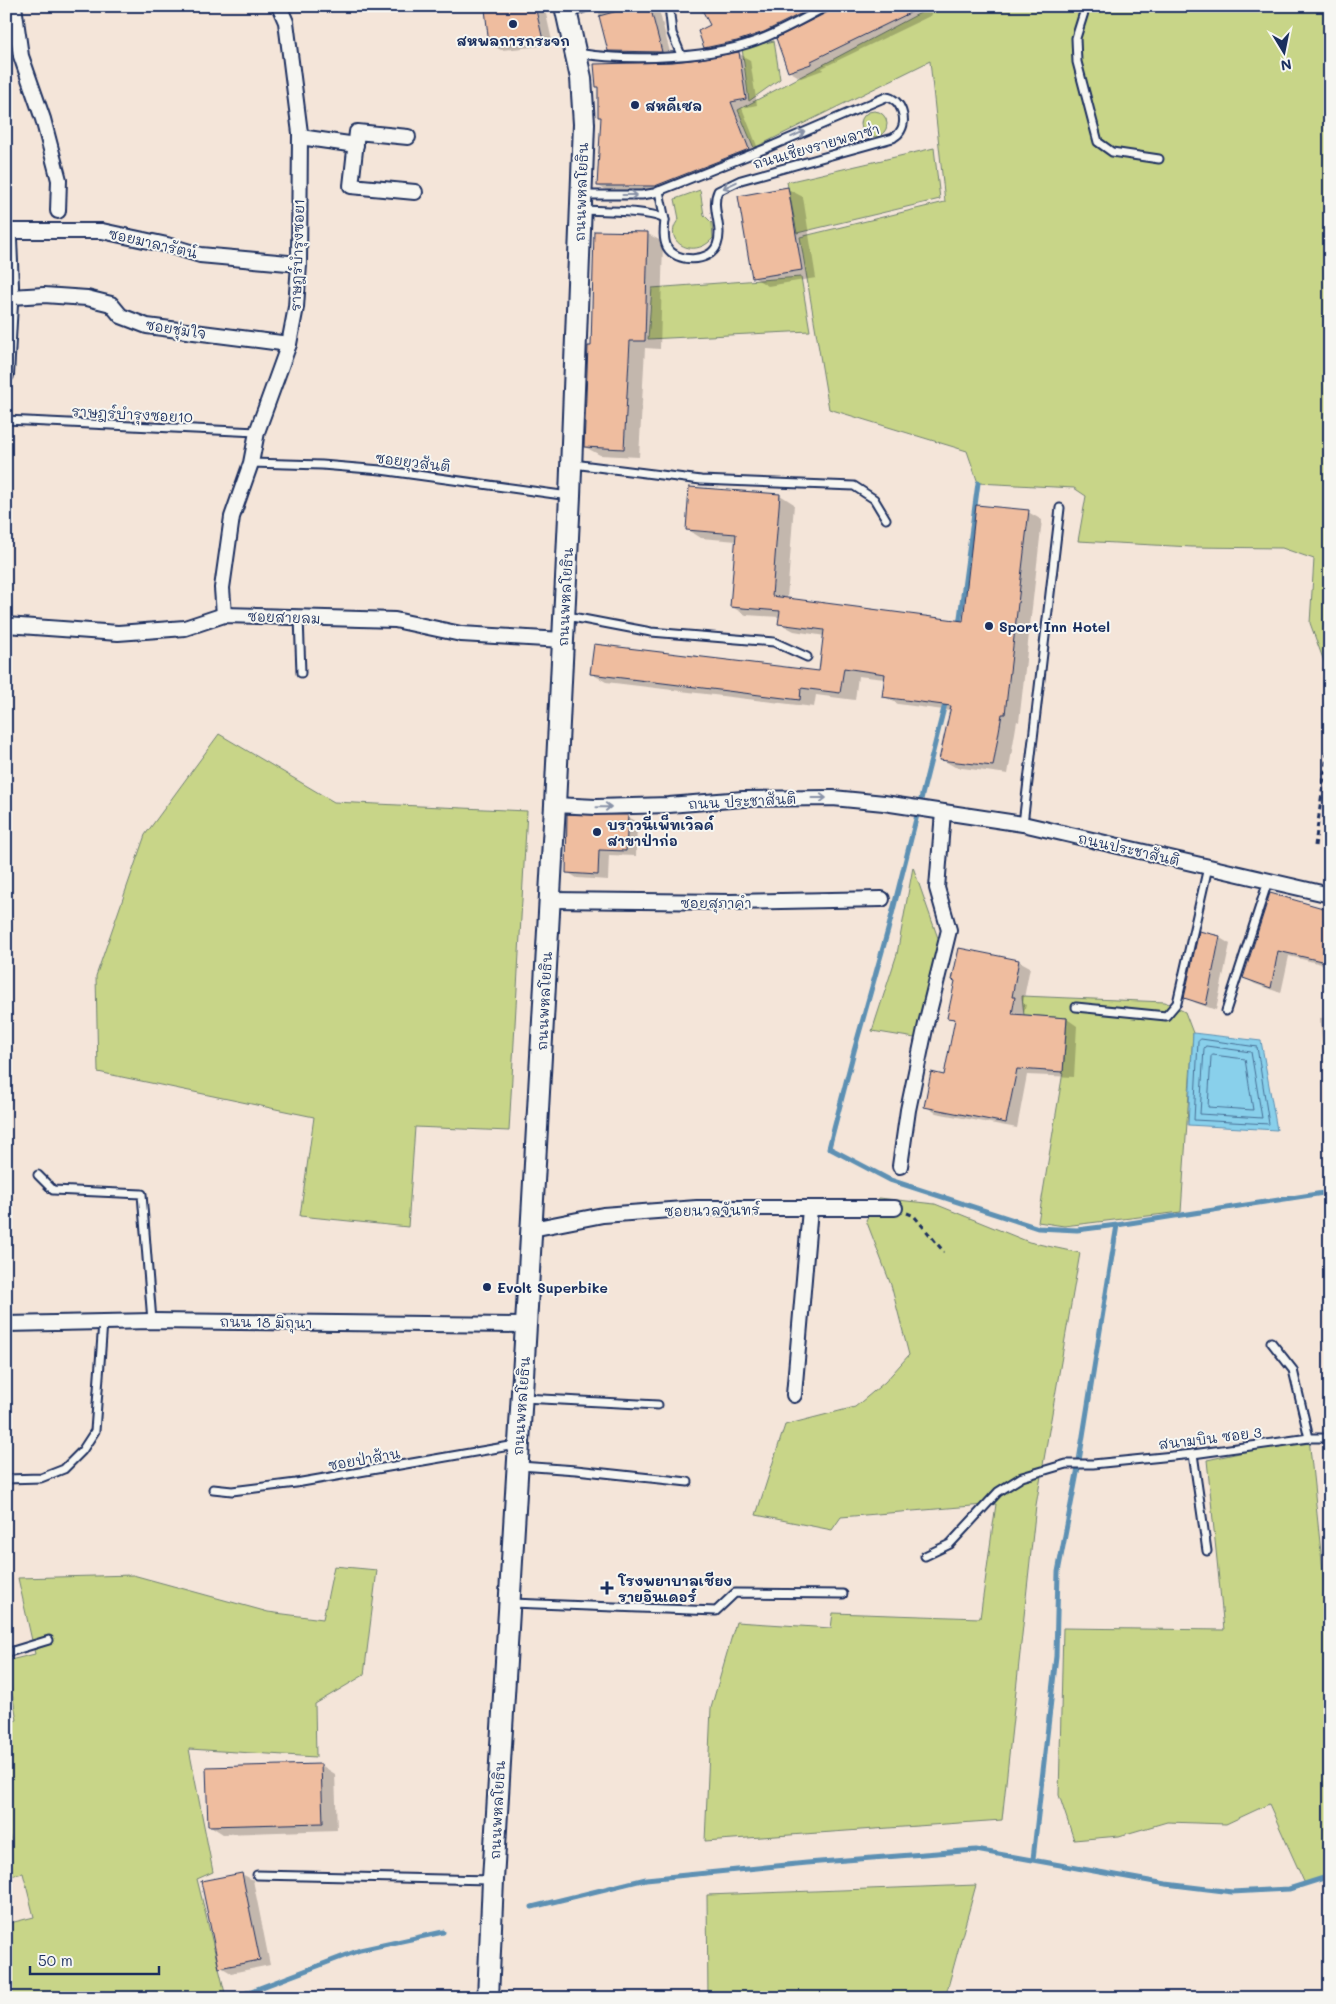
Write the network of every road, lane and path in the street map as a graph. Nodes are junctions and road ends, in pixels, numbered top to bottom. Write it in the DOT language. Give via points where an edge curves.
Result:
graph roads {
  1 [pos="14,6"];
  2 [pos="279,6"];
  3 [pos="590,6"];
  4 [pos="669,6"];
  5 [pos="827,6"];
  6 [pos="1086,6"];
  7 [pos="566,10"];
  8 [pos="576,53"];
  9 [pos="681,55"];
  10 [pos="300,137"];
  11 [pos="408,137"];
  12 [pos="356,145"];
  13 [pos="1159,158"];
  14 [pos="659,191"];
  15 [pos="414,192"];
  16 [pos="581,203"];
  17 [pos="58,211"];
  18 [pos="665,220"];
  19 [pos="6,233"];
  20 [pos="299,264"];
  21 [pos="11,297"];
  22 [pos="289,344"];
  23 [pos="7,356"];
  24 [pos="6,375"];
  25 [pos="6,420"];
  26 [pos="257,432"];
  27 [pos="251,463"];
  28 [pos="571,463"];
  29 [pos="570,496"];
  30 [pos="1060,508"];
  31 [pos="886,519"];
  32 [pos="224,615"];
  33 [pos="564,615"];
  34 [pos="299,617"];
  35 [pos="6,624"];
  36 [pos="563,640"];
  37 [pos="806,657"];
  38 [pos="301,673"];
  39 [pos="1330,730"];
  40 [pos="555,805"];
  41 [pos="927,809"];
  42 [pos="943,812"];
  43 [pos="1023,824"];
  44 [pos="1315,846"];
  45 [pos="1208,867"];
  46 [pos="1268,881"];
  47 [pos="1330,895"];
  48 [pos="882,899"];
  49 [pos="550,900"];
  50 [pos="1076,1007"];
  51 [pos="1226,1011"];
  52 [pos="900,1166"];
  53 [pos="38,1175"];
  54 [pos="895,1208"];
  55 [pos="810,1209"];
  56 [pos="532,1229"];
  57 [pos="944,1252"];
  58 [pos="152,1321"];
  59 [pos="103,1322"];
  60 [pos="6,1324"];
  61 [pos="526,1325"];
  62 [pos="1271,1342"];
  63 [pos="794,1395"];
  64 [pos="522,1398"];
  65 [pos="658,1405"];
  66 [pos="1309,1438"];
  67 [pos="1330,1438"];
  68 [pos="1330,1442"];
  69 [pos="519,1445"];
  70 [pos="1193,1454"];
  71 [pos="518,1466"];
  72 [pos="6,1479"];
  73 [pos="688,1482"];
  74 [pos="213,1488"];
  75 [pos="1207,1551"];
  76 [pos="925,1556"];
  77 [pos="843,1594"];
  78 [pos="509,1603"];
  79 [pos="49,1640"];
  80 [pos="6,1653"];
  81 [pos="257,1875"];
  82 [pos="492,1880"];
  83 [pos="488,1998"];
  1 -- 17 [label="street" via="21,56 41,111 59,180"];
  2 -- 10 [label="street, ราษฎร์บำรุงซอย1" via="286,22"];
  3 -- 7 [label="lane"];
  4 -- 9 [label="lane" via="672,33"];
  5 -- 9 [label="lane" via="764,38 727,49"];
  6 -- 13 [label="lane" via="1076,38 1077,62 1098,142 1112,152"];
  7 -- 8 [label="main road, ถนนพหลโยธิน"];
  8 -- 9 [label="lane" via="624,57"];
  8 -- 16 [label="main road, ถนนพหลโยธิน" via="584,124"];
  10 -- 12 [label="street"];
  10 -- 20 [label="street, ราษฎร์บำรุงซอย1"];
  11 -- 12 [label="street" via="357,132"];
  12 -- 15 [label="street" via="351,186"];
  16 -- 14 [label="lane, ถนนเชียงรายพลาซ่า, one-way"];
  14 -- 18 [label="lane"];
  14 -- 18 [label="lane, ถนนเชียงรายพลาซ่า, one-way" via="879,99 893,97 902,111 900,132 892,138 742,180 718,191 715,202 717,246 710,254 698,259 673,254 664,240"];
  16 -- 18 [label="lane" via="661,216"];
  16 -- 28 [label="main road, ถนนพหลโยธิน"];
  19 -- 20 [label="street, ซอยมาลารัตน์" via="102,231 200,254"];
  19 -- 21 [label="street"];
  20 -- 22 [label="street, ราษฎร์บำรุงซอย1"];
  21 -- 22 [label="street, ซอยชุ่มใจ" via="87,298 111,304 121,316 147,326"];
  21 -- 23 [label="street"];
  22 -- 26 [label="street, ราษฎร์บำรุงซอย1"];
  23 -- 24 [label="street"];
  25 -- 26 [label="lane, ราษฎร์บำรุงซอย10"];
  26 -- 27 [label="street, ราษฎร์บำรุงซอย1"];
  27 -- 29 [label="lane, ซอยยุวสันติ" via="381,470"];
  27 -- 32 [label="street, ราษฎร์บำรุงซอย1" via="232,517 222,588"];
  28 -- 29 [label="main road, ถนนพหลโยธิน"];
  28 -- 31 [label="lane" via="701,480 854,486 874,500"];
  29 -- 33 [label="main road, ถนนพหลโยธิน"];
  30 -- 43 [label="lane"];
  32 -- 34 [label="street, ซอยสายลม"];
  32 -- 35 [label="street, ซอยสายลม" via="185,628 118,633"];
  33 -- 36 [label="main road, ถนนพหลโยธิน"];
  33 -- 37 [label="lane" via="651,632 774,642"];
  34 -- 36 [label="street, ซอยสายลม" via="395,620 461,634"];
  34 -- 38 [label="lane"];
  36 -- 40 [label="main road, ถนนพหลโยธิน"];
  39 -- 44 [label="path"];
  40 -- 41 [label="street, ถนน ประชาสันติ, one-way" via="596,807 743,798 833,798"];
  40 -- 49 [label="main road, ถนนพหลโยธิน"];
  41 -- 42 [label="street, ถนนประชาสันติ"];
  42 -- 43 [label="street, ถนนประชาสันติ"];
  42 -- 52 [label="street" via="937,888 950,930 926,1024"];
  43 -- 45 [label="street, ถนนประชาสันติ"];
  45 -- 46 [label="street, ถนนประชาสันติ"];
  45 -- 50 [label="lane" via="1177,1003 1166,1016"];
  46 -- 47 [label="street, ถนนประชาสันติ"];
  46 -- 51 [label="lane"];
  48 -- 49 [label="street, ซอยสุภาคำ" via="739,902"];
  49 -- 56 [label="main road, ถนนพหลโยธิน"];
  53 -- 58 [label="lane" via="53,1190 142,1194"];
  54 -- 55 [label="street, ซอยนวลจันทร์"];
  54 -- 57 [label="path" via="914,1216"];
  55 -- 56 [label="street, ซอยนวลจันทร์" via="697,1208 612,1214"];
  55 -- 63 [label="street"];
  56 -- 61 [label="main road, ถนนพหลโยธิน"];
  58 -- 59 [label="street, ถนน 18 มิถุนา"];
  58 -- 61 [label="street, ถนน 18 มิถุนา"];
  59 -- 60 [label="street, ถนน 18 มิถุนา"];
  59 -- 72 [label="lane" via="95,1431 82,1451 64,1469 41,1478"];
  61 -- 64 [label="main road, ถนนพหลโยธิน"];
  62 -- 66 [label="lane" via="1292,1370"];
  64 -- 65 [label="lane"];
  64 -- 69 [label="main road, ถนนพหลโยธิน"];
  66 -- 67 [label="lane, สนามบิน ซอย 3"];
  66 -- 70 [label="lane, สนามบิน ซอย 3"];
  67 -- 68 [label="lane"];
  69 -- 71 [label="main road, ถนนพหลโยธิน"];
  69 -- 74 [label="lane, ซอยป่าส้าน" via="296,1483 232,1491"];
  70 -- 75 [label="lane"];
  70 -- 76 [label="lane, สนามบิน ซอย 3" via="1070,1464 1022,1477 998,1492 950,1544"];
  71 -- 73 [label="lane"];
  71 -- 78 [label="main road, ถนนพหลโยธิน"];
  77 -- 78 [label="lane" via="735,1593 716,1611"];
  78 -- 82 [label="main road, ถนนพหลโยธิน"];
  79 -- 80 [label="lane"];
  81 -- 82 [label="lane"];
  82 -- 83 [label="main road, ถนนพหลโยธิน"];
}
